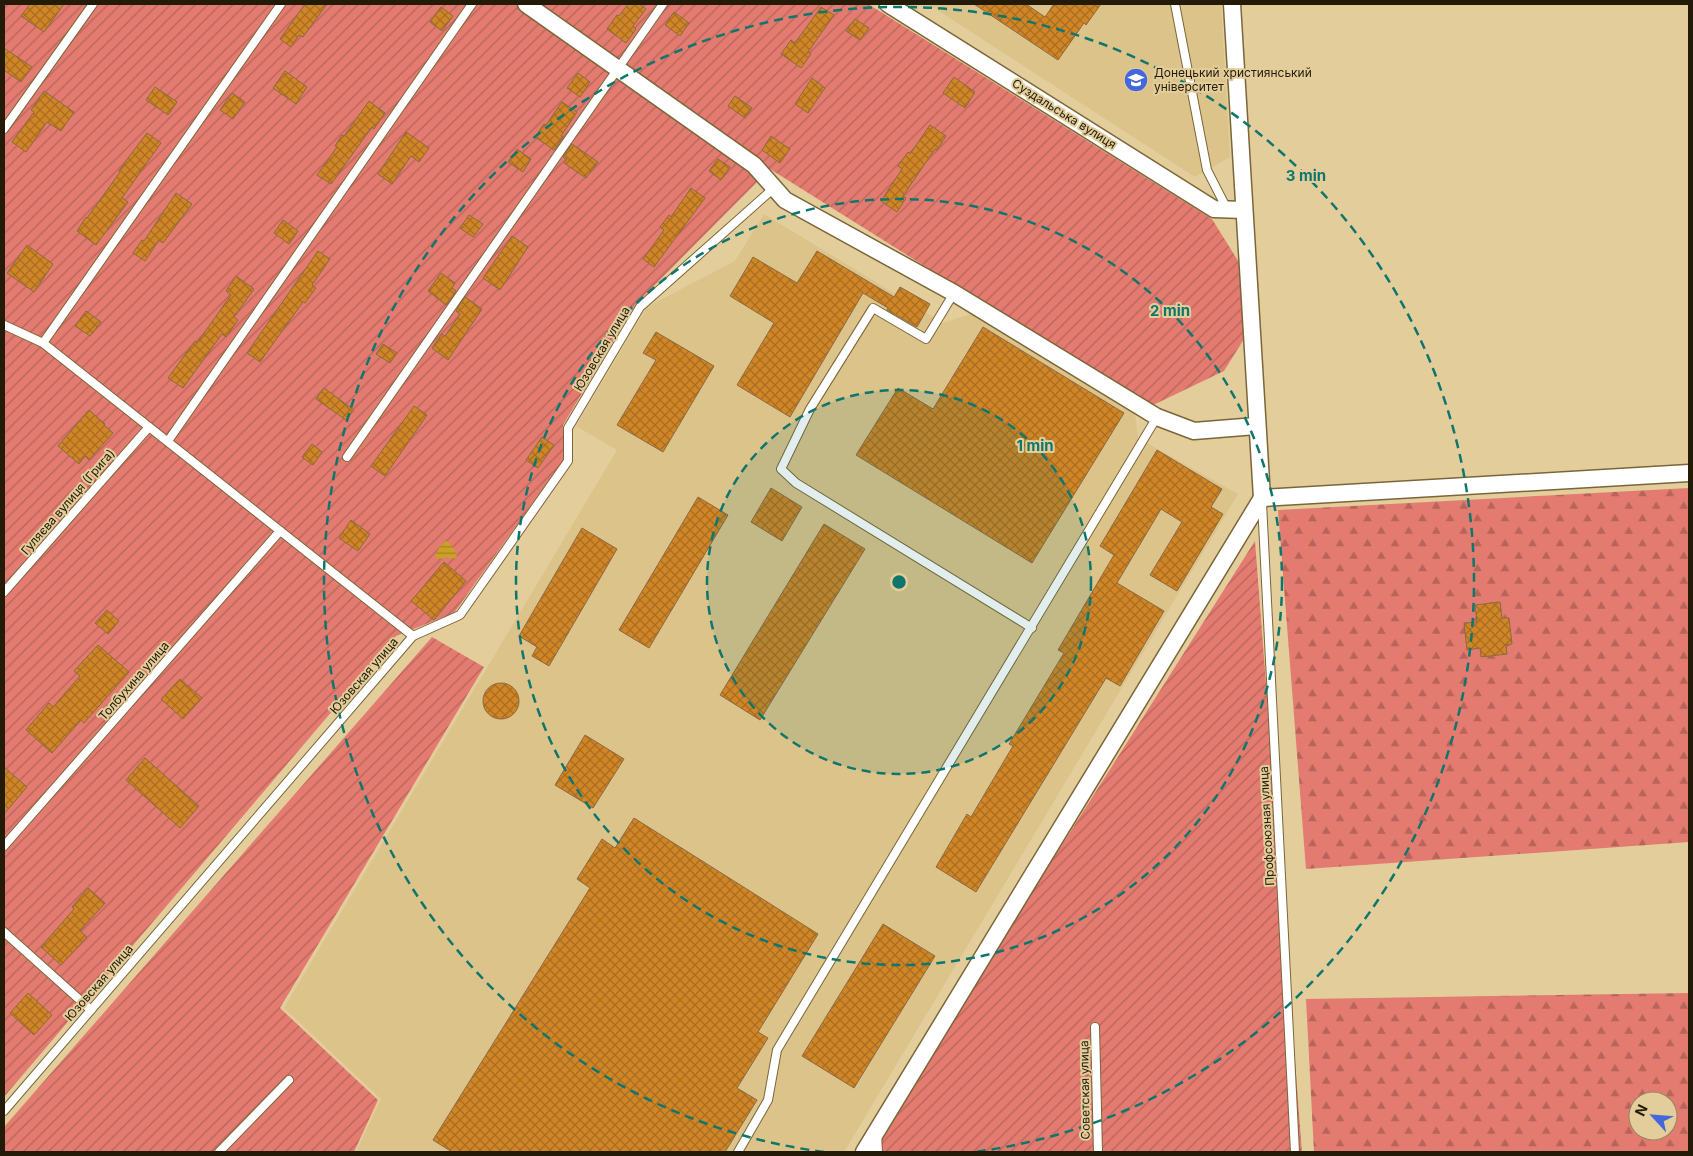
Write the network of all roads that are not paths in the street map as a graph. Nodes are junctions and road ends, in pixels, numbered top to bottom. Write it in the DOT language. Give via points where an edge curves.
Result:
graph roads {
  1 [pos="93,4"];
  2 [pos="280,4"];
  3 [pos="472,4"];
  4 [pos="526,4"];
  5 [pos="663,4"];
  6 [pos="888,4"];
  7 [pos="1175,4"];
  8 [pos="1232,4"];
  9 [pos="617,68"];
  10 [pos="4,129"];
  11 [pos="774,188"];
  12 [pos="1227,209"];
  13 [pos="1244,210"];
  14 [pos="954,293"];
  15 [pos="4,327"];
  16 [pos="43,343"];
  17 [pos="1157,417"];
  18 [pos="149,426"];
  19 [pos="1256,426"];
  20 [pos="168,441"];
  21 [pos="347,457"];
  22 [pos="1689,473"];
  23 [pos="1262,498"];
  24 [pos="280,531"];
  25 [pos="4,592"];
  26 [pos="1032,628"];
  27 [pos="413,636"];
  28 [pos="4,846"];
  29 [pos="4,932"];
  30 [pos="91,1010"];
  31 [pos="1095,1027"];
  32 [pos="289,1080"];
  33 [pos="4,1111"];
  34 [pos="877,1130"];
  35 [pos="219,1152"];
  36 [pos="738,1152"];
  37 [pos="864,1152"];
  38 [pos="878,1152"];
  39 [pos="1098,1152"];
  40 [pos="1295,1152"];
  1 -- 10 [label="lane"];
  2 -- 16 [label="lane"];
  3 -- 20 [label="lane"];
  4 -- 9 [label="street"];
  5 -- 9 [label="lane"];
  6 -- 12 [label="street, Суздальська вулиця" via="1214,209"];
  7 -- 12 [label="lane" via="1207,170"];
  8 -- 13 [label="street"];
  9 -- 11 [label="street" via="754,165"];
  9 -- 21 [label="lane"];
  11 -- 14 [label="street" via="785,200"];
  11 -- 27 [label="lane, Юзовская улица" via="640,307 568,428 568,461 460,615"];
  12 -- 13 [label="street, Суздальська вулиця"];
  13 -- 19 [label="street"];
  14 -- 17 [label="street"];
  14 -- 26 [label="lane" via="926,339 873,308 810,409 781,469 796,483"];
  15 -- 16 [label="lane"];
  16 -- 18 [label="lane"];
  17 -- 19 [label="street" via="1194,431"];
  17 -- 26 [label="lane"];
  18 -- 20 [label="lane"];
  18 -- 25 [label="lane, Гуляєва вулиця (Грига)"];
  19 -- 23 [label="street"];
  20 -- 24 [label="lane"];
  22 -- 23 [label="street"];
  23 -- 34 [label="street"];
  23 -- 40 [label="lane, Профсоюзная улица"];
  24 -- 27 [label="lane"];
  24 -- 28 [label="lane, Толбухина улица"];
  26 -- 36 [label="lane" via="777,1050 768,1100"];
  27 -- 30 [label="lane, Юзовская улица"];
  29 -- 30 [label="lane"];
  30 -- 33 [label="lane, Юзовская улица"];
  31 -- 39 [label="lane, Советская улица"];
  32 -- 35 [label="lane"];
  34 -- 37 [label="street"];
  34 -- 38 [label="lane"];
}
